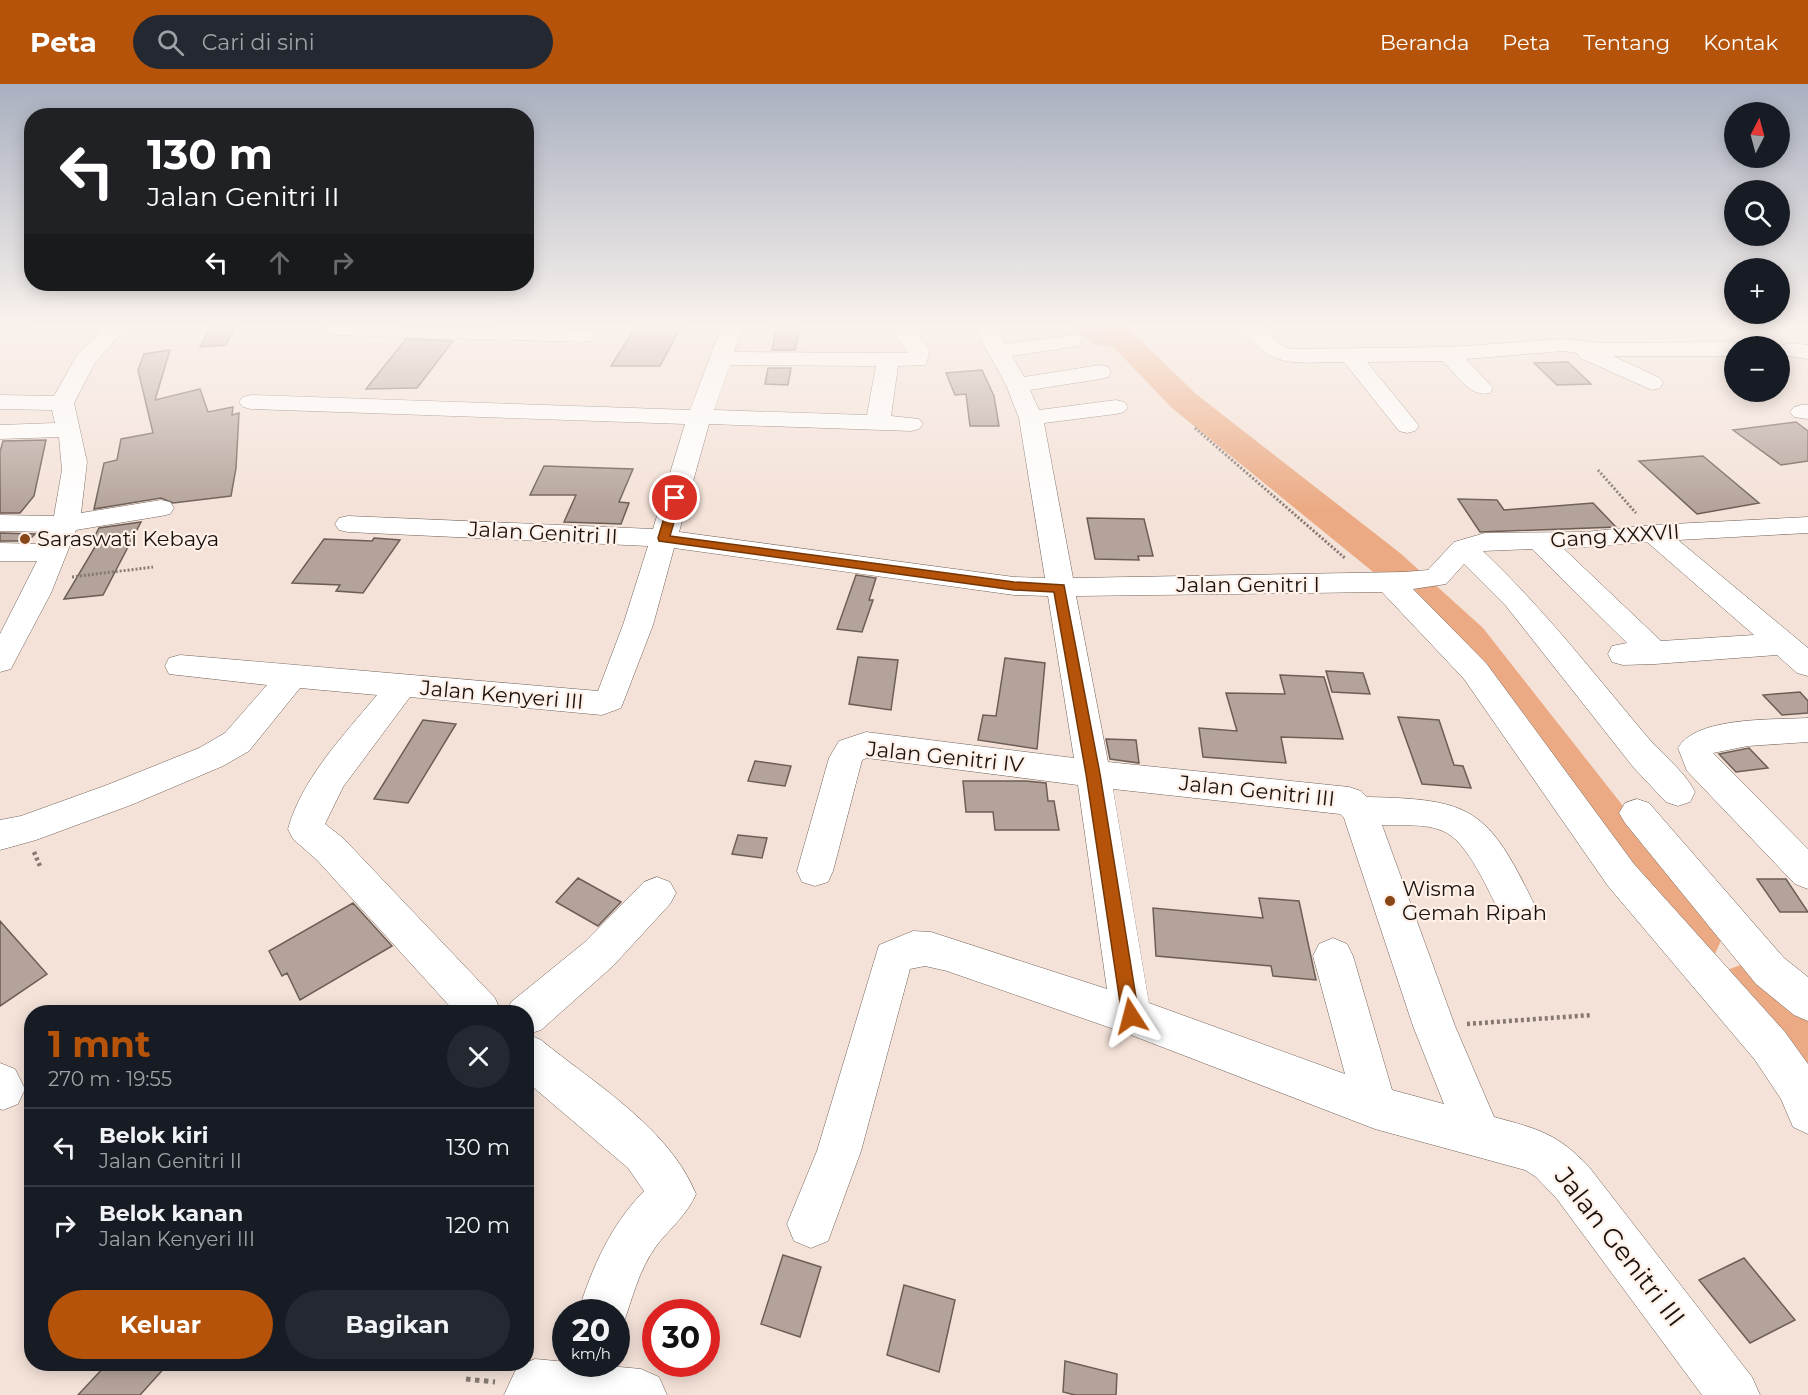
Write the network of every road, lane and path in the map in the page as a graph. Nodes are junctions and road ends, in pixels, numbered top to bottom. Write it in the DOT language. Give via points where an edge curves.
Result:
graph roads {
  1 [pos="71,386"];
  2 [pos="711,386"];
  3 [pos="884,386"];
  4 [pos="1018,386"];
  5 [pos="1375,386"];
  6 [pos="0,402"];
  7 [pos="251,402"];
  8 [pos="62,403"];
  9 [pos="1116,407"];
  10 [pos="699,418"];
  11 [pos="1031,418"];
  12 [pos="878,423"];
  13 [pos="911,424"];
  14 [pos="1407,426"];
  15 [pos="1195,428"];
  16 [pos="68,430"];
  17 [pos="0,432"];
  18 [pos="1598,470"];
  19 [pos="162,508"];
  20 [pos="0,523"];
  21 [pos="64,524"];
  22 [pos="348,524"];
  23 [pos="1808,525"];
  24 [pos="1653,532"];
  25 [pos="663,538"];
  26 [pos="1540,541"];
  27 [pos="1464,548"];
  28 [pos="0,552"];
  29 [pos="53,553"];
  30 [pos="153,567"];
  31 [pos="929,567"];
  32 [pos="41,581"];
  33 [pos="1386,583"];
  34 [pos="1059,584"];
  35 [pos="1784,644"];
  36 [pos="1654,653"];
  37 [pos="1623,654"];
  38 [pos="1,657"];
  39 [pos="1808,665"];
  40 [pos="180,666"];
  41 [pos="292,676"];
  42 [pos="402,686"];
  43 [pos="1808,730"];
  44 [pos="1093,774"];
  45 [pos="1678,792"];
  46 [pos="1359,811"];
  47 [pos="1637,813"];
  48 [pos="0,835"];
  49 [pos="815,871"];
  50 [pos="1808,873"];
  51 [pos="657,893"];
  52 [pos="1515,904"];
  53 [pos="1333,956"];
  54 [pos="1808,1002"];
  55 [pos="475,1005"];
  56 [pos="534,1009"];
  57 [pos="1592,1015"];
  58 [pos="1131,1016"];
  59 [pos="1434,1026"];
  60 [pos="534,1060"];
  61 [pos="1375,1107"];
  62 [pos="1808,1112"];
  63 [pos="1479,1135"];
  64 [pos="811,1224"];
  65 [pos="607,1299"];
  66 [pos="530,1395"];
  67 [pos="642,1395"];
  68 [pos="1734,1395"];
  1 -- 8 [label="street"];
  2 -- 10 [label="street, Jalan Kenyeri III"];
  3 -- 12 [label="street"];
  4 -- 11 [label="street"];
  5 -- 14 [label="street"];
  6 -- 8 [label="street"];
  7 -- 10 [label="street"];
  8 -- 16 [label="street"];
  9 -- 11 [label="street"];
  10 -- 12 [label="street"];
  10 -- 25 [label="street, Jalan Kenyeri III"];
  11 -- 34 [label="street"];
  12 -- 13 [label="street"];
  15 -- 33 [label="path"];
  16 -- 17 [label="street"];
  16 -- 21 [label="street" via="75,468"];
  18 -- 24 [label="path"];
  19 -- 21 [label="street"];
  20 -- 21 [label="street"];
  21 -- 29 [label="street"];
  22 -- 25 [label="street, Jalan Genitri II"];
  23 -- 24 [label="street, Gang XXXVII"];
  24 -- 26 [label="street, Gang XXXVII"];
  24 -- 35 [label="street"];
  25 -- 34 [label="street, Jalan Genitri II" via="1014,586"];
  25 -- 42 [label="street, Jalan Kenyeri III" via="638,625 610,700 602,704"];
  26 -- 27 [label="street, Gang XXXVII" via="1485,541"];
  26 -- 36 [label="street"];
  27 -- 33 [label="street, Jalan Genitri I" via="1436,578"];
  27 -- 45 [label="street" via="1516,599 1646,759"];
  28 -- 29 [label="street"];
  29 -- 32 [label="street"];
  30 -- 32 [label="path"];
  31 -- 34 [label="street"];
  32 -- 38 [label="street"];
  33 -- 34 [label="street, Jalan Genitri I"];
  33 -- 62 [label="street" via="1475,672 1621,875 1770,1046 1798,1086"];
  34 -- 44 [label="street"];
  35 -- 36 [label="street"];
  35 -- 39 [label="street"];
  36 -- 37 [label="street"];
  40 -- 41 [label="street, Jalan Kenyeri III"];
  41 -- 42 [label="street, Jalan Kenyeri III"];
  41 -- 48 [label="street" via="237,742 211,757 109,799"];
  42 -- 55 [label="street" via="321,794 306,818 306,829 330,849"];
  43 -- 50 [label="street" via="1717,738 1695,748 1699,762"];
  44 -- 46 [label="street, Jalan Genitri III" via="1338,799 1349,801"];
  44 -- 49 [label="street, Jalan Genitri IV" via="858,747 846,758"];
  44 -- 58 [label="street"];
  46 -- 52 [label="street" via="1439,815 1459,822 1479,843"];
  46 -- 59 [label="street, Jalan Genitri III"];
  47 -- 54 [label="street" via="1770,971"];
  51 -- 56 [label="street" via="599,954"];
  53 -- 61 [label="street"];
  57 -- 59 [label="path"];
  58 -- 61 [label="street, Jalan Genitri III"];
  58 -- 64 [label="street, Jalan Genitri III" via="947,953 907,948 893,958 839,1151"];
  59 -- 63 [label="street, Jalan Genitri III"];
  60 -- 65 [label="street" via="644,1152 673,1194 640,1229 615,1273"];
  61 -- 63 [label="street, Jalan Genitri III"];
  63 -- 68 [label="street, Jalan Genitri III" via="1534,1150 1574,1182"];
  66 -- 67 [label="street" via="535,1385"];
}
